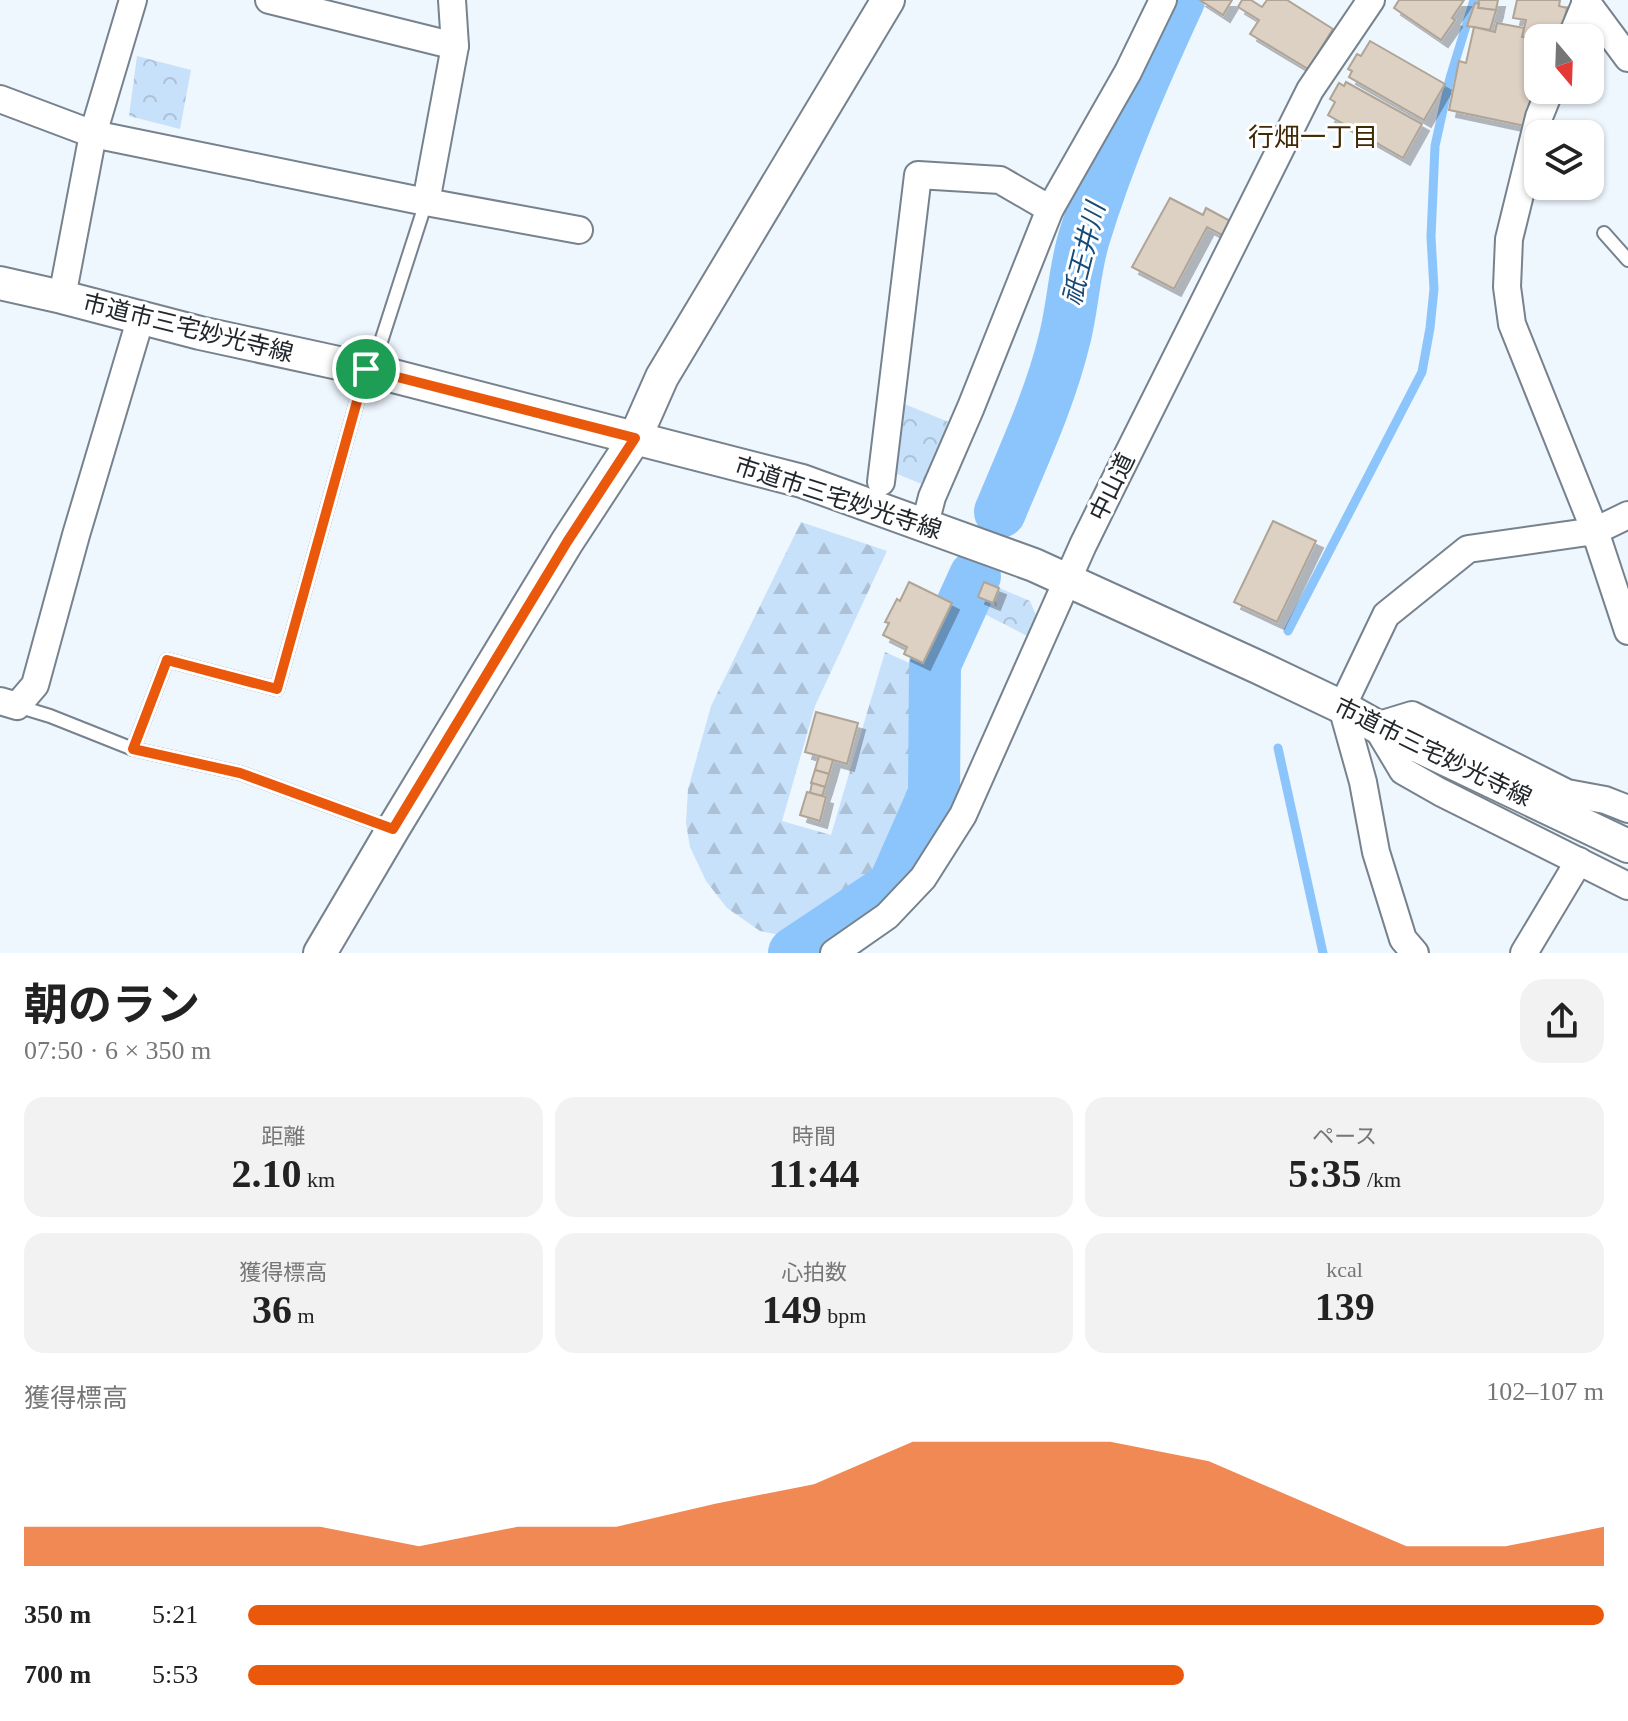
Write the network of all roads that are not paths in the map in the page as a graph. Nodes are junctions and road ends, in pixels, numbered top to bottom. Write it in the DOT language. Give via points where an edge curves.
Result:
graph roads {
  1 [pos="133,0"];
  2 [pos="269,0"];
  3 [pos="452,0"];
  4 [pos="888,0"];
  5 [pos="1163,0"];
  6 [pos="1371,0"];
  7 [pos="1585,1"];
  8 [pos="1576,24"];
  9 [pos="455,46"];
  10 [pos="1628,58"];
  11 [pos="0,99"];
  12 [pos="1544,104"];
  13 [pos="93,134"];
  14 [pos="426,202"];
  15 [pos="1050,209"];
  16 [pos="579,230"];
  17 [pos="1604,233"];
  18 [pos="1628,260"];
  19 [pos="0,283"];
  20 [pos="62,297"];
  21 [pos="141,317"];
  22 [pos="366,369"];
  23 [pos="635,438"];
  24 [pos="881,482"];
  25 [pos="1628,515"];
  26 [pos="925,524"];
  27 [pos="1595,531"];
  28 [pos="1068,582"];
  29 [pos="1628,631"];
  30 [pos="9,703"];
  31 [pos="1342,707"];
  32 [pos="1376,726"];
  33 [pos="133,749"];
  34 [pos="1628,809"];
  35 [pos="393,829"];
  36 [pos="1628,846"];
  37 [pos="1579,861"];
  38 [pos="1628,886"];
  39 [pos="320,953"];
  40 [pos="834,953"];
  41 [pos="1415,953"];
  42 [pos="1524,953"];
  1 -- 13 [label="street"];
  2 -- 9 [label="street"];
  3 -- 9 [label="street"];
  4 -- 23 [label="street" via="662,377"];
  5 -- 15 [label="street"];
  6 -- 28 [label="street, 中山道" via="1310,90"];
  7 -- 8 [label="street"];
  7 -- 10 [label="street"];
  9 -- 14 [label="street"];
  11 -- 13 [label="street"];
  12 -- 27 [label="street" via="1509,239 1507,287 1512,324"];
  13 -- 14 [label="street"];
  13 -- 20 [label="street"];
  14 -- 16 [label="street"];
  14 -- 22 [label="lane" via="378,351"];
  15 -- 24 [label="street" via="1000,180 918,175"];
  15 -- 26 [label="street"];
  17 -- 18 [label="lane"];
  19 -- 20 [label="street, 市道市三宅妙光寺線"];
  20 -- 21 [label="street, 市道市三宅妙光寺線"];
  21 -- 22 [label="street, 市道市三宅妙光寺線"];
  21 -- 30 [label="street" via="35,685"];
  22 -- 23 [label="street, 市道市三宅妙光寺線"];
  22 -- 33 [label="lane" via="277,689 167,660"];
  23 -- 26 [label="street, 市道市三宅妙光寺線" via="802,481"];
  23 -- 35 [label="street"];
  25 -- 27 [label="street"];
  26 -- 28 [label="street, 市道市三宅妙光寺線"];
  27 -- 29 [label="street"];
  27 -- 31 [label="street" via="1468,549 1386,615"];
  28 -- 31 [label="street, 市道市三宅妙光寺線"];
  28 -- 40 [label="street, 中山道" via="963,815 923,878 887,916"];
  30 -- 33 [label="lane"];
  31 -- 32 [label="street, 市道市三宅妙光寺線"];
  31 -- 41 [label="street" via="1376,852 1403,939"];
  32 -- 34 [label="street" via="1412,715 1567,793"];
  32 -- 36 [label="street, 市道市三宅妙光寺線"];
  32 -- 37 [label="street" via="1403,771"];
  33 -- 35 [label="lane" via="240,773"];
  35 -- 39 [label="street"];
  37 -- 38 [label="street"];
  37 -- 42 [label="street"];
}
